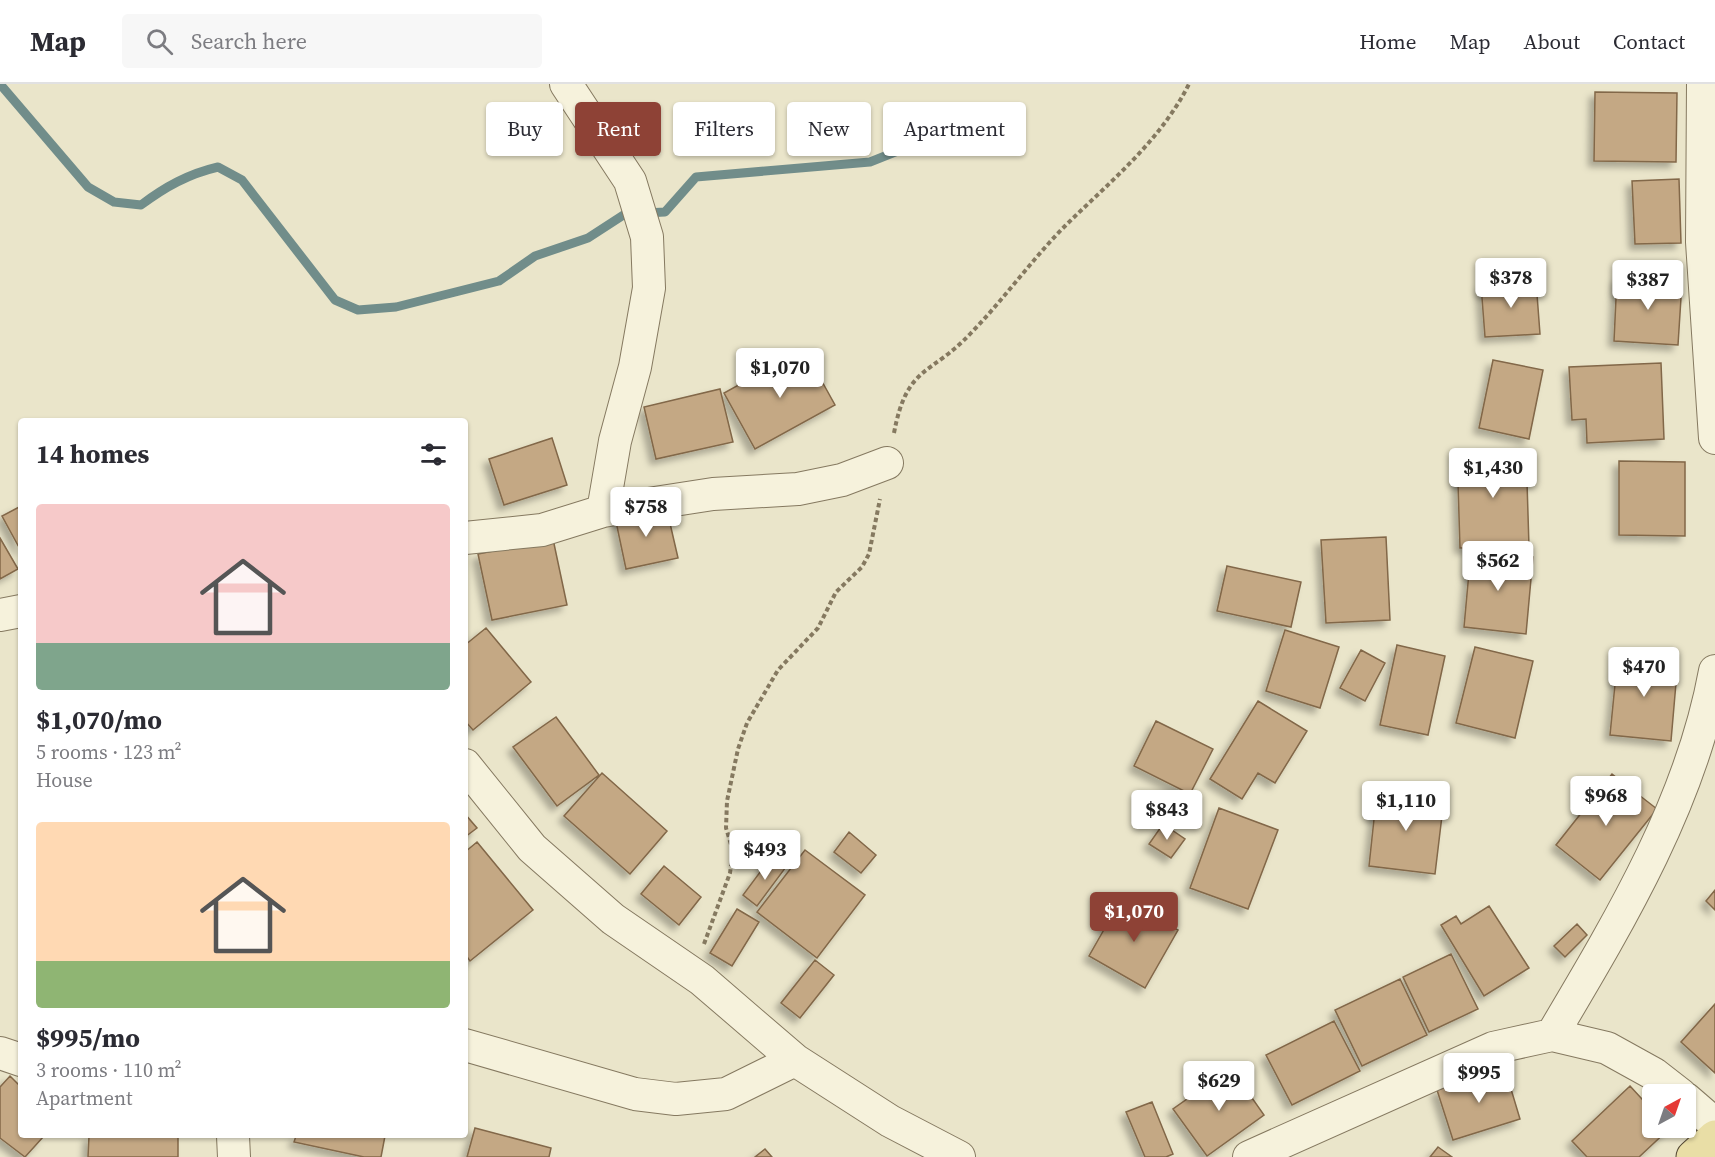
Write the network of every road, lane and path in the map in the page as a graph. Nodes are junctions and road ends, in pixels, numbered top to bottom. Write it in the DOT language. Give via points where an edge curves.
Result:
graph roads {
  1 [pos="566,84"];
  2 [pos="1189,84"];
  3 [pos="1703,84"];
  4 [pos="1715,438"];
  5 [pos="887,464"];
  6 [pos="603,511"];
  7 [pos="468,538"];
  8 [pos="18,612"];
  9 [pos="0,615"];
  10 [pos="1715,671"];
  11 [pos="468,769"];
  12 [pos="702,980"];
  13 [pos="1552,1035"];
  14 [pos="468,1046"];
  15 [pos="0,1053"];
  16 [pos="18,1059"];
  17 [pos="795,1060"];
  18 [pos="1667,1084"];
  19 [pos="1696,1108"];
  20 [pos="1715,1124"];
  21 [pos="1715,1137"];
  22 [pos="232,1138"];
  23 [pos="234,1157"];
  24 [pos="959,1157"];
  25 [pos="1249,1157"];
  26 [pos="1693,1157"];
  1 -- 6 [label="street" via="630,181 647,237 649,288"];
  2 -- 5 [label="path" via="1147,144 1067,224 1007,296 963,342 907,387"];
  3 -- 4 [label="street" via="1702,242"];
  5 -- 6 [label="street" via="842,480 798,489 713,494"];
  5 -- 12 [label="path" via="869,554 862,567 836,592 818,628 778,670 744,732 727,801 726,828 733,851 730,873 699,962"];
  6 -- 7 [label="street" via="542,530"];
  8 -- 9 [label="street"];
  10 -- 13 [label="street" via="1707,714 1665,826 1622,918"];
  11 -- 12 [label="street" via="532,848 613,919"];
  12 -- 17 [label="street"];
  13 -- 18 [label="street" via="1607,1048"];
  13 -- 25 [label="street" via="1493,1048"];
  14 -- 17 [label="street" via="635,1094 676,1099 726,1094"];
  15 -- 16 [label="street"];
  17 -- 24 [label="street" via="890,1121"];
  19 -- 20 [label="street"];
  21 -- 26 [label="main road"];
  22 -- 23 [label="street"];
}
